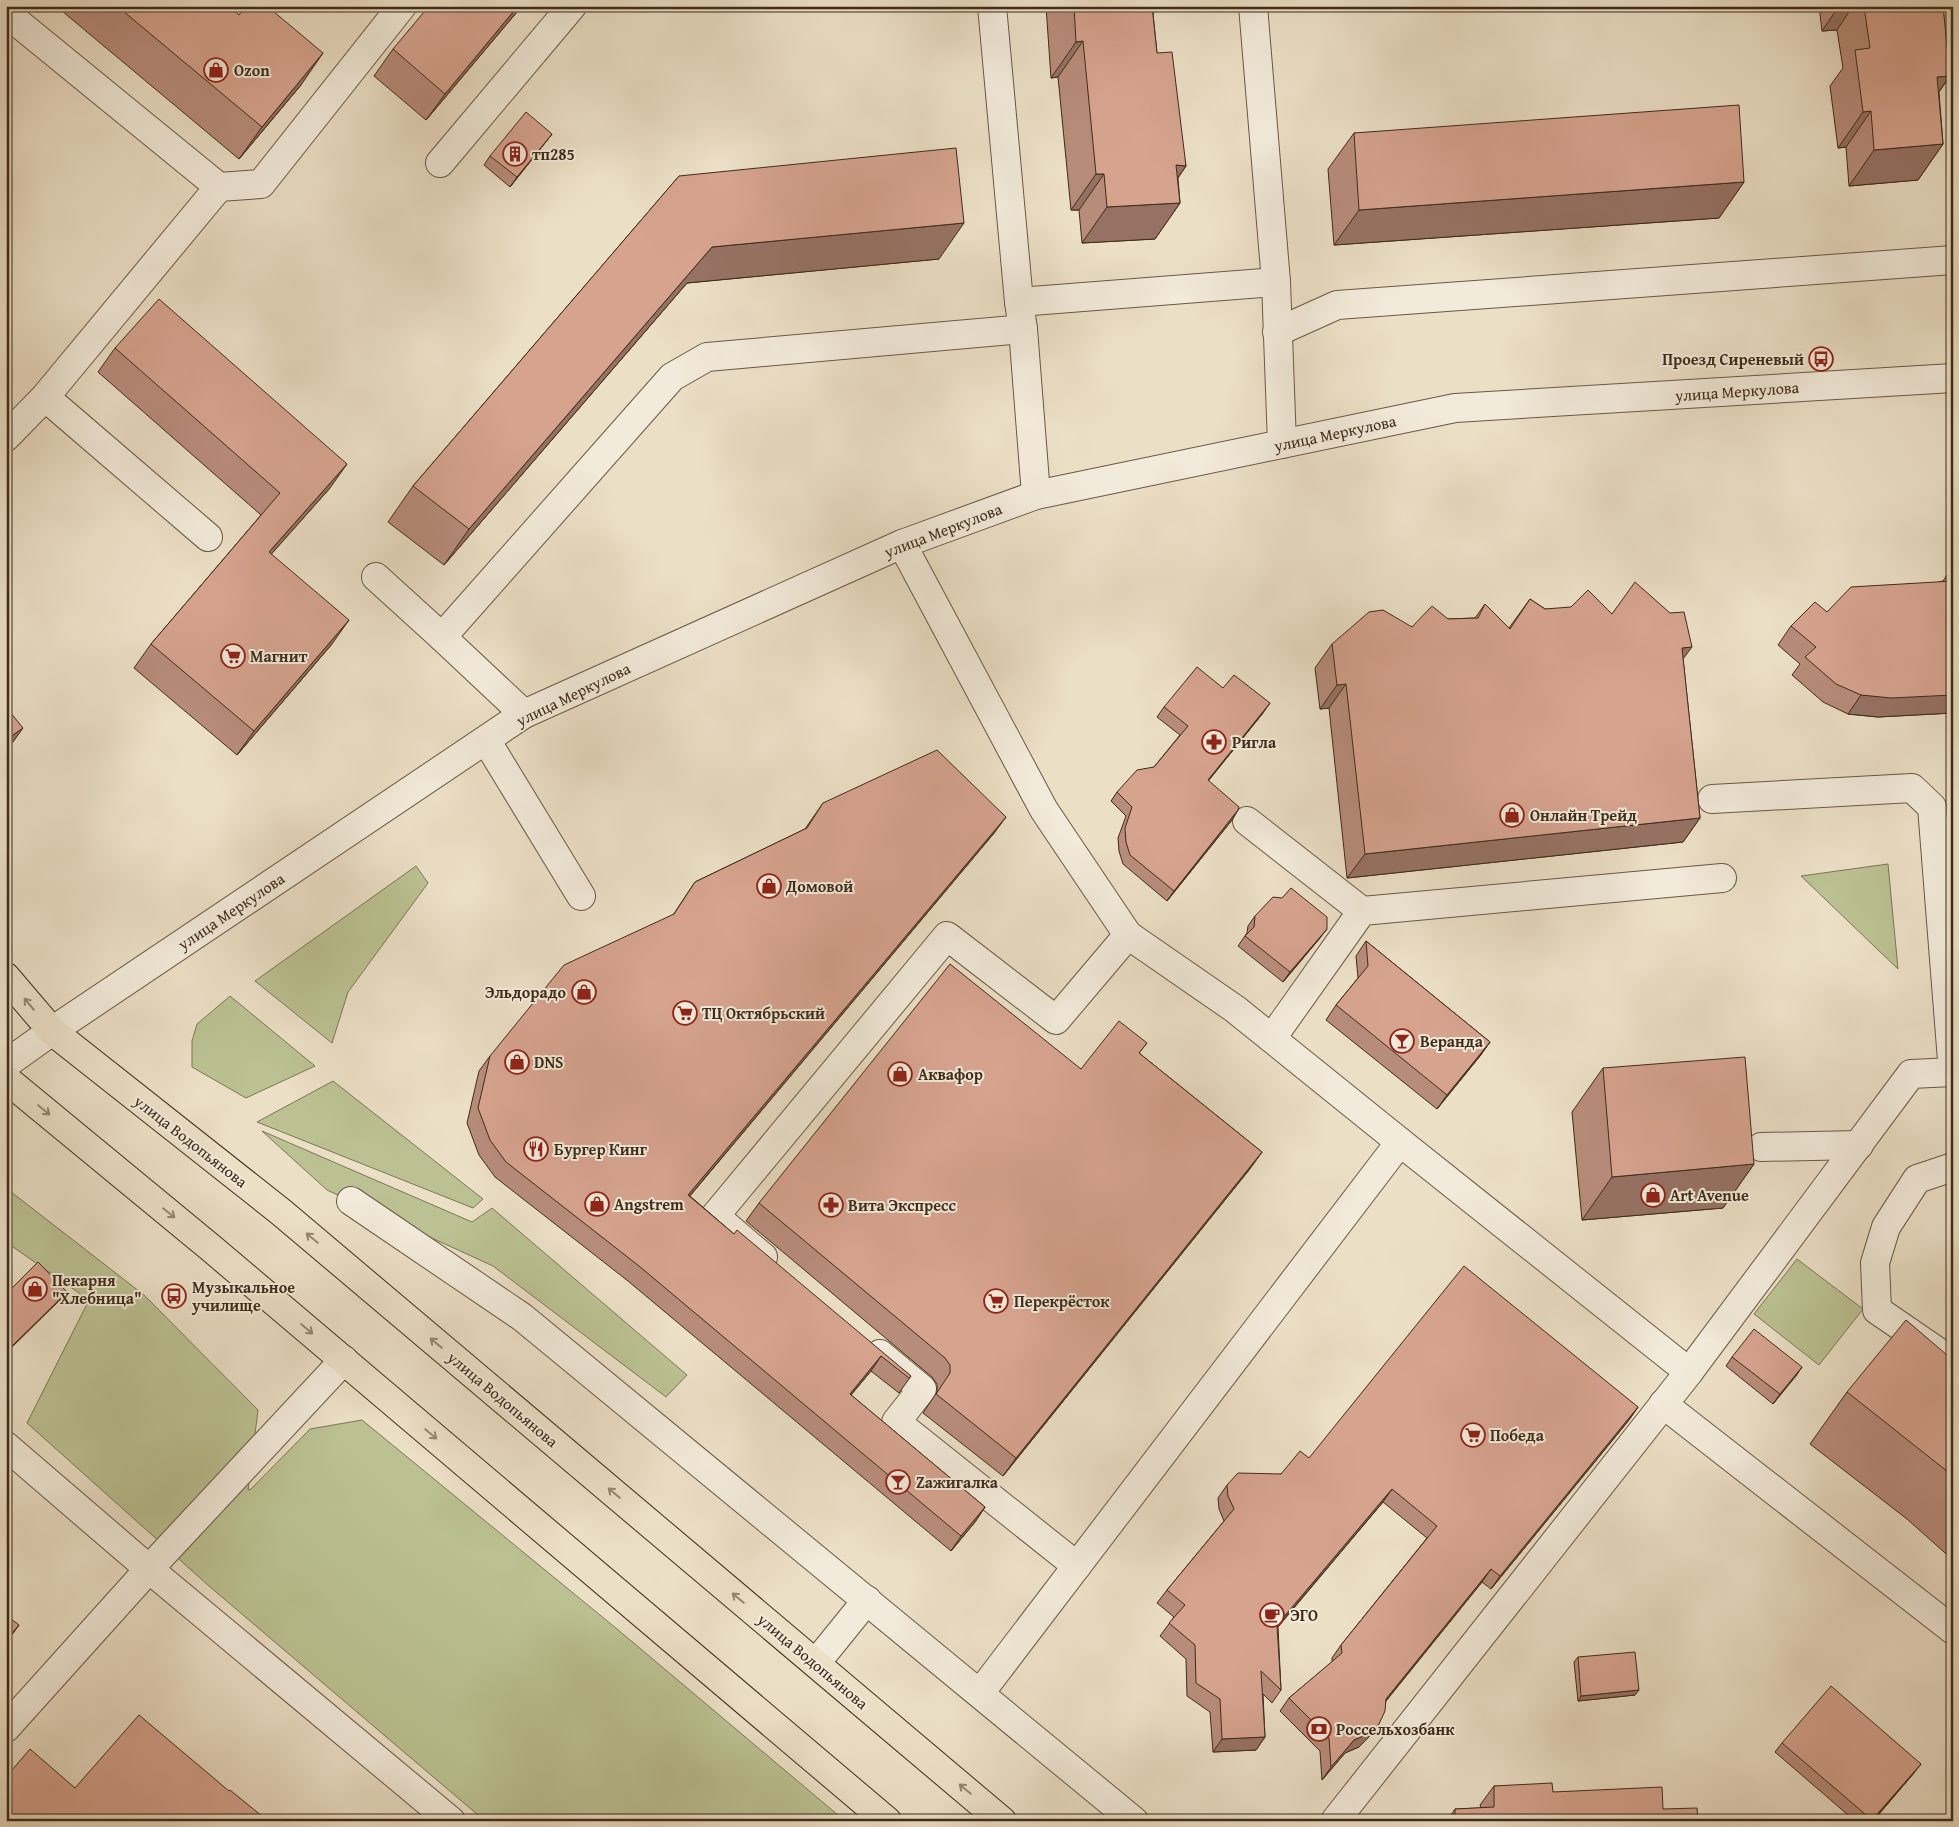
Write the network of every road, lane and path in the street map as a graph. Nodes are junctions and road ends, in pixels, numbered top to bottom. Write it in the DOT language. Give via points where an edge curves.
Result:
graph roads {
  1 [pos="402,6"];
  2 [pos="572,6"];
  3 [pos="992,6"];
  4 [pos="1253,6"];
  5 [pos="6,13"];
  6 [pos="440,163"];
  7 [pos="219,186"];
  8 [pos="1953,260"];
  9 [pos="1276,282"];
  10 [pos="1019,302"];
  11 [pos="1023,329"];
  12 [pos="1277,332"];
  13 [pos="1953,378"];
  14 [pos="45,397"];
  15 [pos="6,438"];
  16 [pos="1282,444"];
  17 [pos="1036,495"];
  18 [pos="208,537"];
  19 [pos="902,544"];
  20 [pos="376,578"];
  21 [pos="442,637"];
  22 [pos="524,714"];
  23 [pos="486,740"];
  24 [pos="1712,799"];
  25 [pos="1247,821"];
  26 [pos="1722,878"];
  27 [pos="581,896"];
  28 [pos="1362,911"];
  29 [pos="1128,934"];
  30 [pos="6,977"];
  31 [pos="52,1031"];
  32 [pos="1272,1038"];
  33 [pos="6,1064"];
  34 [pos="1953,1072"];
  35 [pos="6,1079"];
  36 [pos="1400,1142"];
  37 [pos="1858,1145"];
  38 [pos="1761,1147"];
  39 [pos="1953,1167"];
  40 [pos="351,1201"];
  41 [pos="784,1274"];
  42 [pos="860,1338"];
  43 [pos="344,1360"];
  44 [pos="1953,1362"];
  45 [pos="1689,1372"];
  46 [pos="1663,1404"];
  47 [pos="6,1446"];
  48 [pos="1077,1566"];
  49 [pos="149,1569"];
  50 [pos="867,1600"];
  51 [pos="1953,1630"];
  52 [pos="816,1663"];
  53 [pos="980,1693"];
  54 [pos="6,1728"];
  55 [pos="450,1821"];
  56 [pos="887,1821"];
  57 [pos="1002,1821"];
  58 [pos="1134,1821"];
  59 [pos="1335,1821"];
  1 -- 7 [label="street" via="261,184"];
  2 -- 6 [label="street"];
  3 -- 10 [label="street"];
  4 -- 9 [label="street"];
  5 -- 7 [label="street"];
  7 -- 14 [label="street"];
  8 -- 12 [label="street" via="1337,305"];
  9 -- 10 [label="street"];
  9 -- 12 [label="street"];
  10 -- 11 [label="street"];
  11 -- 17 [label="street"];
  11 -- 21 [label="street" via="708,357 672,377"];
  12 -- 16 [label="street"];
  13 -- 16 [label="street, улица Меркулова" via="1455,408"];
  14 -- 15 [label="street"];
  14 -- 18 [label="street"];
  16 -- 17 [label="street, улица Меркулова"];
  17 -- 19 [label="street, улица Меркулова"];
  19 -- 22 [label="street, улица Меркулова"];
  19 -- 29 [label="street" via="1044,810"];
  20 -- 21 [label="street"];
  21 -- 22 [label="street"];
  22 -- 23 [label="street, улица Меркулова"];
  23 -- 27 [label="street"];
  23 -- 31 [label="street, улица Меркулова"];
  24 -- 34 [label="street" via="1912,788 1932,807"];
  25 -- 28 [label="street"];
  26 -- 28 [label="street"];
  28 -- 32 [label="street"];
  29 -- 32 [label="street"];
  29 -- 41 [label="street" via="1056,1020 947,936 714,1216"];
  31 -- 30 [label="main road, улица Водопьянова, one-way"];
  31 -- 33 [label="street, улица Меркулова"];
  52 -- 31 [label="main road, улица Водопьянова, one-way" via="281,1212"];
  32 -- 36 [label="street"];
  34 -- 37 [label="street" via="1911,1074"];
  35 -- 43 [label="main road, one-way"];
  36 -- 45 [label="street"];
  36 -- 48 [label="street"];
  37 -- 38 [label="street"];
  37 -- 45 [label="street"];
  39 -- 44 [label="street" via="1917,1179 1886,1227 1875,1263 1877,1310"];
  40 -- 50 [label="street" via="522,1318"];
  42 -- 48 [label="street" via="922,1389 896,1422"];
  43 -- 49 [label="street"];
  43 -- 56 [label="main road, one-way"];
  45 -- 46 [label="street"];
  46 -- 51 [label="street"];
  46 -- 59 [label="street"];
  47 -- 49 [label="street"];
  48 -- 53 [label="street"];
  49 -- 54 [label="street"];
  49 -- 55 [label="street"];
  50 -- 52 [label="street"];
  50 -- 53 [label="street"];
  57 -- 52 [label="main road, улица Водопьянова, one-way"];
  53 -- 58 [label="street"];
}
